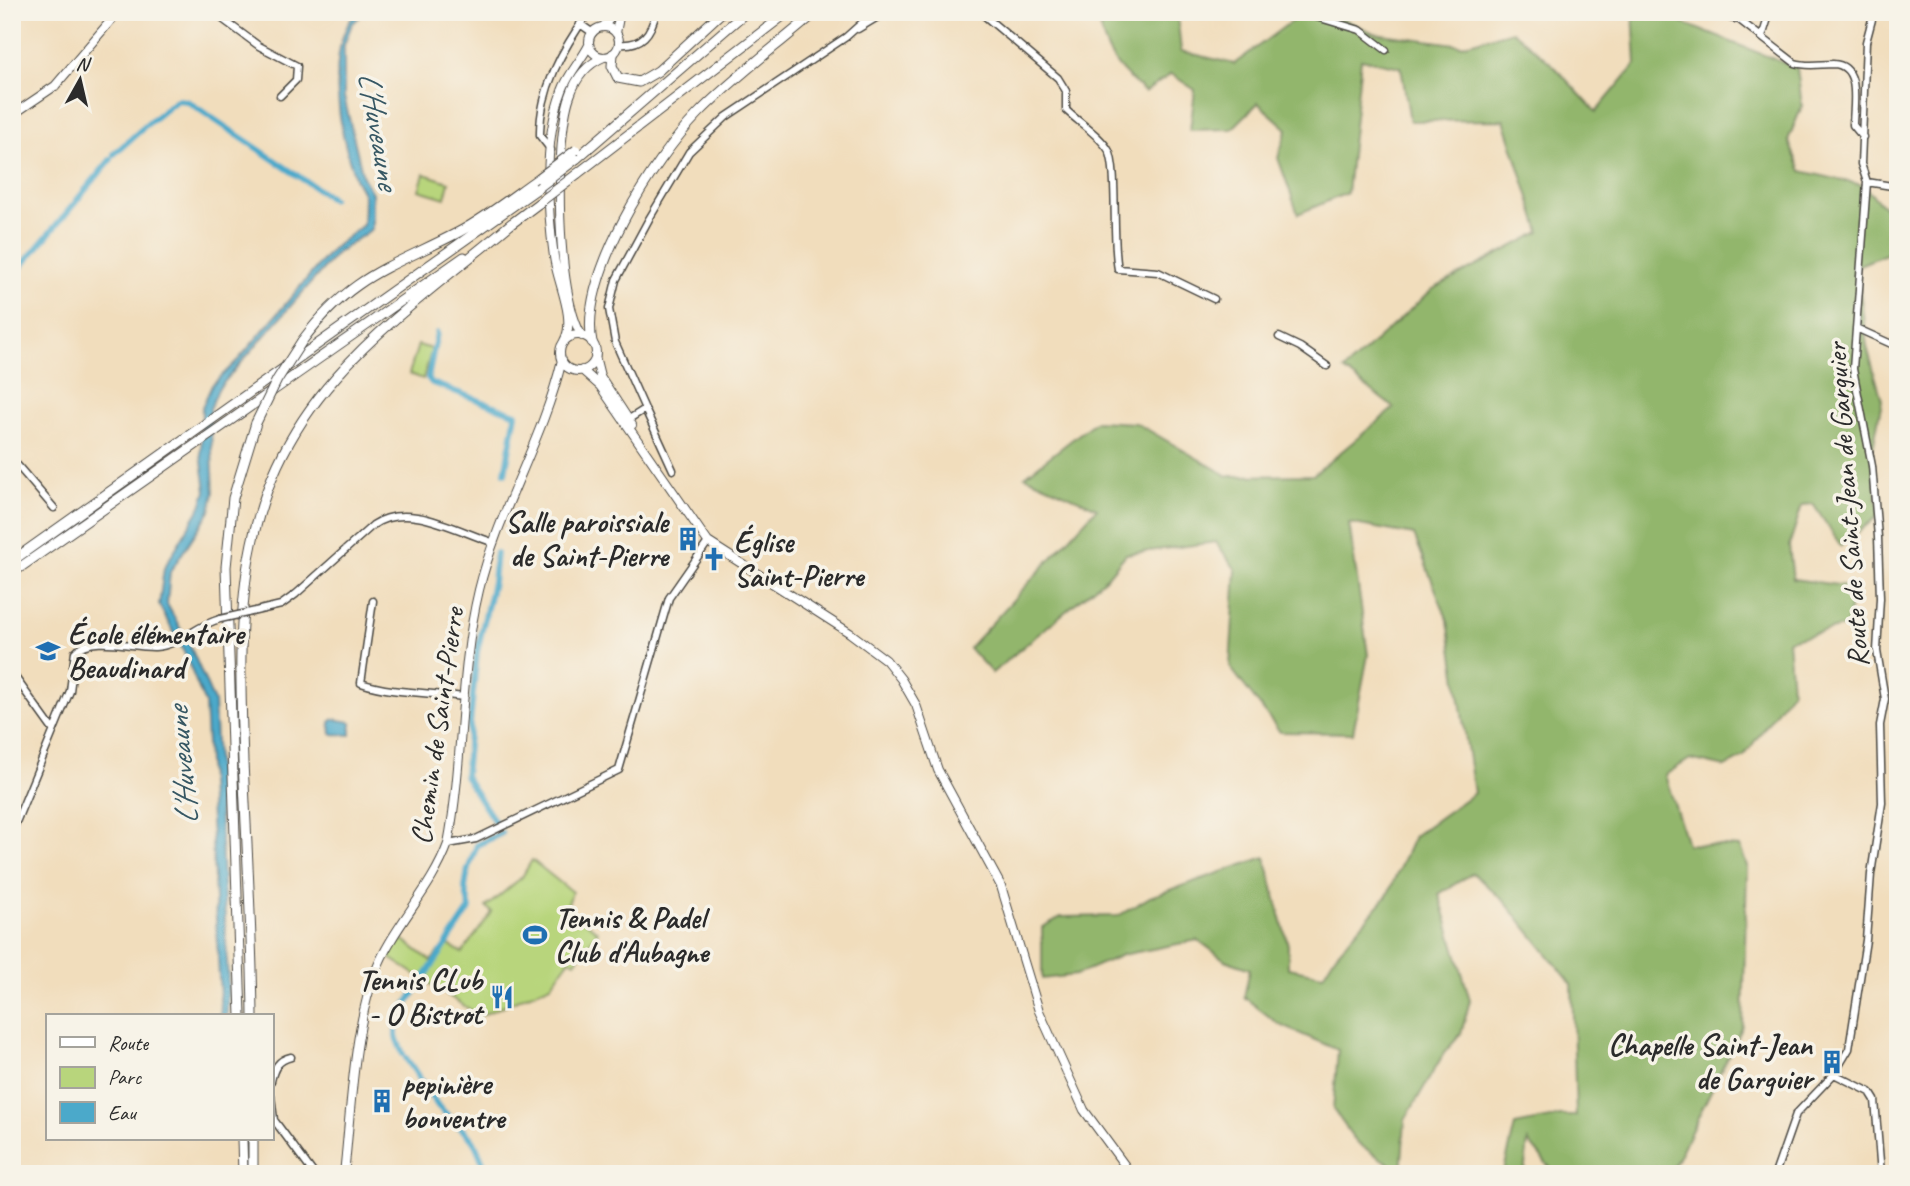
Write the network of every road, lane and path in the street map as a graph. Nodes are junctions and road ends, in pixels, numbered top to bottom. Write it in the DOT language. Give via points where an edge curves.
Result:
graph roads {
  1 [pos="118,12"];
  2 [pos="213,12"];
  3 [pos="589,12"];
  4 [pos="617,12"];
  5 [pos="656,12"];
  6 [pos="722,12"];
  7 [pos="746,12"];
  8 [pos="788,12"];
  9 [pos="816,12"];
  10 [pos="874,12"];
  11 [pos="886,12"];
  12 [pos="980,12"];
  13 [pos="1300,12"];
  14 [pos="1704,12"];
  15 [pos="1729,12"];
  16 [pos="1770,12"];
  17 [pos="1874,12"];
  18 [pos="1739,19"];
  19 [pos="580,24"];
  20 [pos="603,27"];
  21 [pos="593,33"];
  22 [pos="616,33"];
  23 [pos="846,37"];
  24 [pos="1762,37"];
  25 [pos="618,44"];
  26 [pos="589,45"];
  27 [pos="1386,50"];
  28 [pos="608,55"];
  29 [pos="280,96"];
  30 [pos="12,116"];
  31 [pos="1863,137"];
  32 [pos="551,150"];
  33 [pos="1867,182"];
  34 [pos="539,183"];
  35 [pos="1898,187"];
  36 [pos="512,223"];
  37 [pos="1214,299"];
  38 [pos="1856,328"];
  39 [pos="582,336"];
  40 [pos="1279,337"];
  41 [pos="564,341"];
  42 [pos="592,342"];
  43 [pos="1898,347"];
  44 [pos="596,356"];
  45 [pos="562,360"];
  46 [pos="1327,366"];
  47 [pos="579,371"];
  48 [pos="548,402"];
  49 [pos="645,409"];
  50 [pos="629,419"];
  51 [pos="197,436"];
  52 [pos="12,459"];
  53 [pos="673,470"];
  54 [pos="659,474"];
  55 [pos="54,508"];
  56 [pos="492,542"];
  57 [pos="708,542"];
  58 [pos="12,561"];
  59 [pos="12,573"];
  60 [pos="373,601"];
  61 [pos="12,673"];
  62 [pos="464,697"];
  63 [pos="53,730"];
  64 [pos="12,832"];
  65 [pos="448,844"];
  66 [pos="241,1014"];
  67 [pos="253,1014"];
  68 [pos="291,1057"];
  69 [pos="273,1074"];
  70 [pos="1834,1074"];
  71 [pos="273,1108"];
  72 [pos="242,1140"];
  73 [pos="253,1140"];
  74 [pos="243,1174"];
  75 [pos="253,1174"];
  76 [pos="314,1174"];
  77 [pos="344,1174"];
  78 [pos="1131,1174"];
  79 [pos="1774,1174"];
  80 [pos="1881,1174"];
  1 -- 30 [label="main road" via="54,86"];
  2 -- 29 [label="street" via="259,46 297,66 296,80"];
  3 -- 19 [label="street"];
  4 -- 20 [label="main road"];
  4 -- 22 [label="main road"];
  5 -- 25 [label="street" via="642,40"];
  6 -- 28 [label="highway" via="658,71 639,82 618,78"];
  7 -- 34 [label="highway, bridge"];
  8 -- 36 [label="highway, bridge"];
  9 -- 42 [label="highway" via="699,113 667,149 604,261 591,306"];
  10 -- 23 [label="street"];
  11 -- 23 [label="street"];
  12 -- 37 [label="street" via="1058,78 1066,91 1066,110 1109,150 1118,269 1158,272"];
  13 -- 27 [label="street" via="1360,30"];
  14 -- 18 [label="street"];
  15 -- 18 [label="street"];
  16 -- 24 [label="street"];
  17 -- 31 [label="street, Route de Saint-Jean de Garguier" via="1866,42"];
  18 -- 24 [label="street"];
  19 -- 21 [label="street"];
  19 -- 32 [label="street" via="564,49 544,102 540,136"];
  20 -- 21 [label="main road"];
  20 -- 22 [label="main road"];
  21 -- 26 [label="main road"];
  22 -- 25 [label="main road"];
  23 -- 49 [label="street" via="726,117 689,152 616,280 609,309 615,342"];
  24 -- 31 [label="street" via="1795,63 1838,65 1849,71 1854,81 1853,125"];
  25 -- 28 [label="main road"];
  26 -- 28 [label="main road" via="595,54"];
  26 -- 32 [label="main road" via="562,91"];
  28 -- 39 [label="main road" via="587,67 575,85 562,131 564,267"];
  31 -- 33 [label="street, Route de Saint-Jean de Garguier" via="1861,164"];
  32 -- 41 [label="main road" via="554,258 569,323"];
  33 -- 35 [label="street"];
  33 -- 38 [label="street, Route de Saint-Jean de Garguier"];
  34 -- 51 [label="highway" via="368,312 218,415"];
  34 -- 66 [label="highway, bridge" via="459,232 367,276 328,310 302,341 256,423 233,498 226,567"];
  36 -- 51 [label="highway" via="220,425"];
  36 -- 67 [label="highway" via="399,317 336,377 292,439 264,499 243,584 239,639"];
  38 -- 43 [label="street"];
  38 -- 70 [label="street, Route de Saint-Jean de Garguier" via="1853,369 1872,466 1878,537 1877,651 1885,699 1880,725 1882,803 1849,1049"];
  39 -- 41 [label="main road"];
  39 -- 42 [label="main road"];
  40 -- 46 [label="street"];
  41 -- 45 [label="main road"];
  42 -- 44 [label="main road"];
  44 -- 47 [label="main road" via="588,368"];
  44 -- 50 [label="main road" via="600,376"];
  45 -- 47 [label="main road"];
  45 -- 48 [label="main road, Chemin de Saint-Pierre"];
  47 -- 48 [label="main road, Chemin de Saint-Pierre" via="563,378"];
  47 -- 54 [label="main road" via="600,386"];
  48 -- 56 [label="main road, Chemin de Saint-Pierre"];
  49 -- 50 [label="street"];
  49 -- 53 [label="street"];
  50 -- 54 [label="main road"];
  51 -- 58 [label="highway"];
  51 -- 59 [label="highway"];
  52 -- 55 [label="street"];
  54 -- 57 [label="main road"];
  56 -- 62 [label="main road, Chemin de Saint-Pierre" via="474,612"];
  56 -- 63 [label="street, bridge" via="410,515 387,516 281,605 205,623 159,647 99,644 78,648 70,691"];
  57 -- 65 [label="street" via="669,598 619,770 476,839"];
  57 -- 78 [label="main road" via="850,633 886,660 901,679 916,705 938,770 1001,887 1039,1011 1084,1110"];
  60 -- 62 [label="street" via="361,683 382,690"];
  61 -- 63 [label="street"];
  62 -- 65 [label="main road, Chemin de Saint-Pierre"];
  63 -- 64 [label="street"];
  65 -- 77 [label="main road, Chemin de Saint-Pierre" via="440,867 388,947 368,995"];
  68 -- 69 [label="street" via="281,1059"];
  70 -- 79 [label="street, Route de Saint-Jean de Garguier" via="1796,1114"];
  70 -- 80 [label="street" via="1870,1092 1875,1100"];
  71 -- 76 [label="street" via="275,1120"];
  72 -- 74 [label="highway"];
  73 -- 75 [label="highway"];
}
